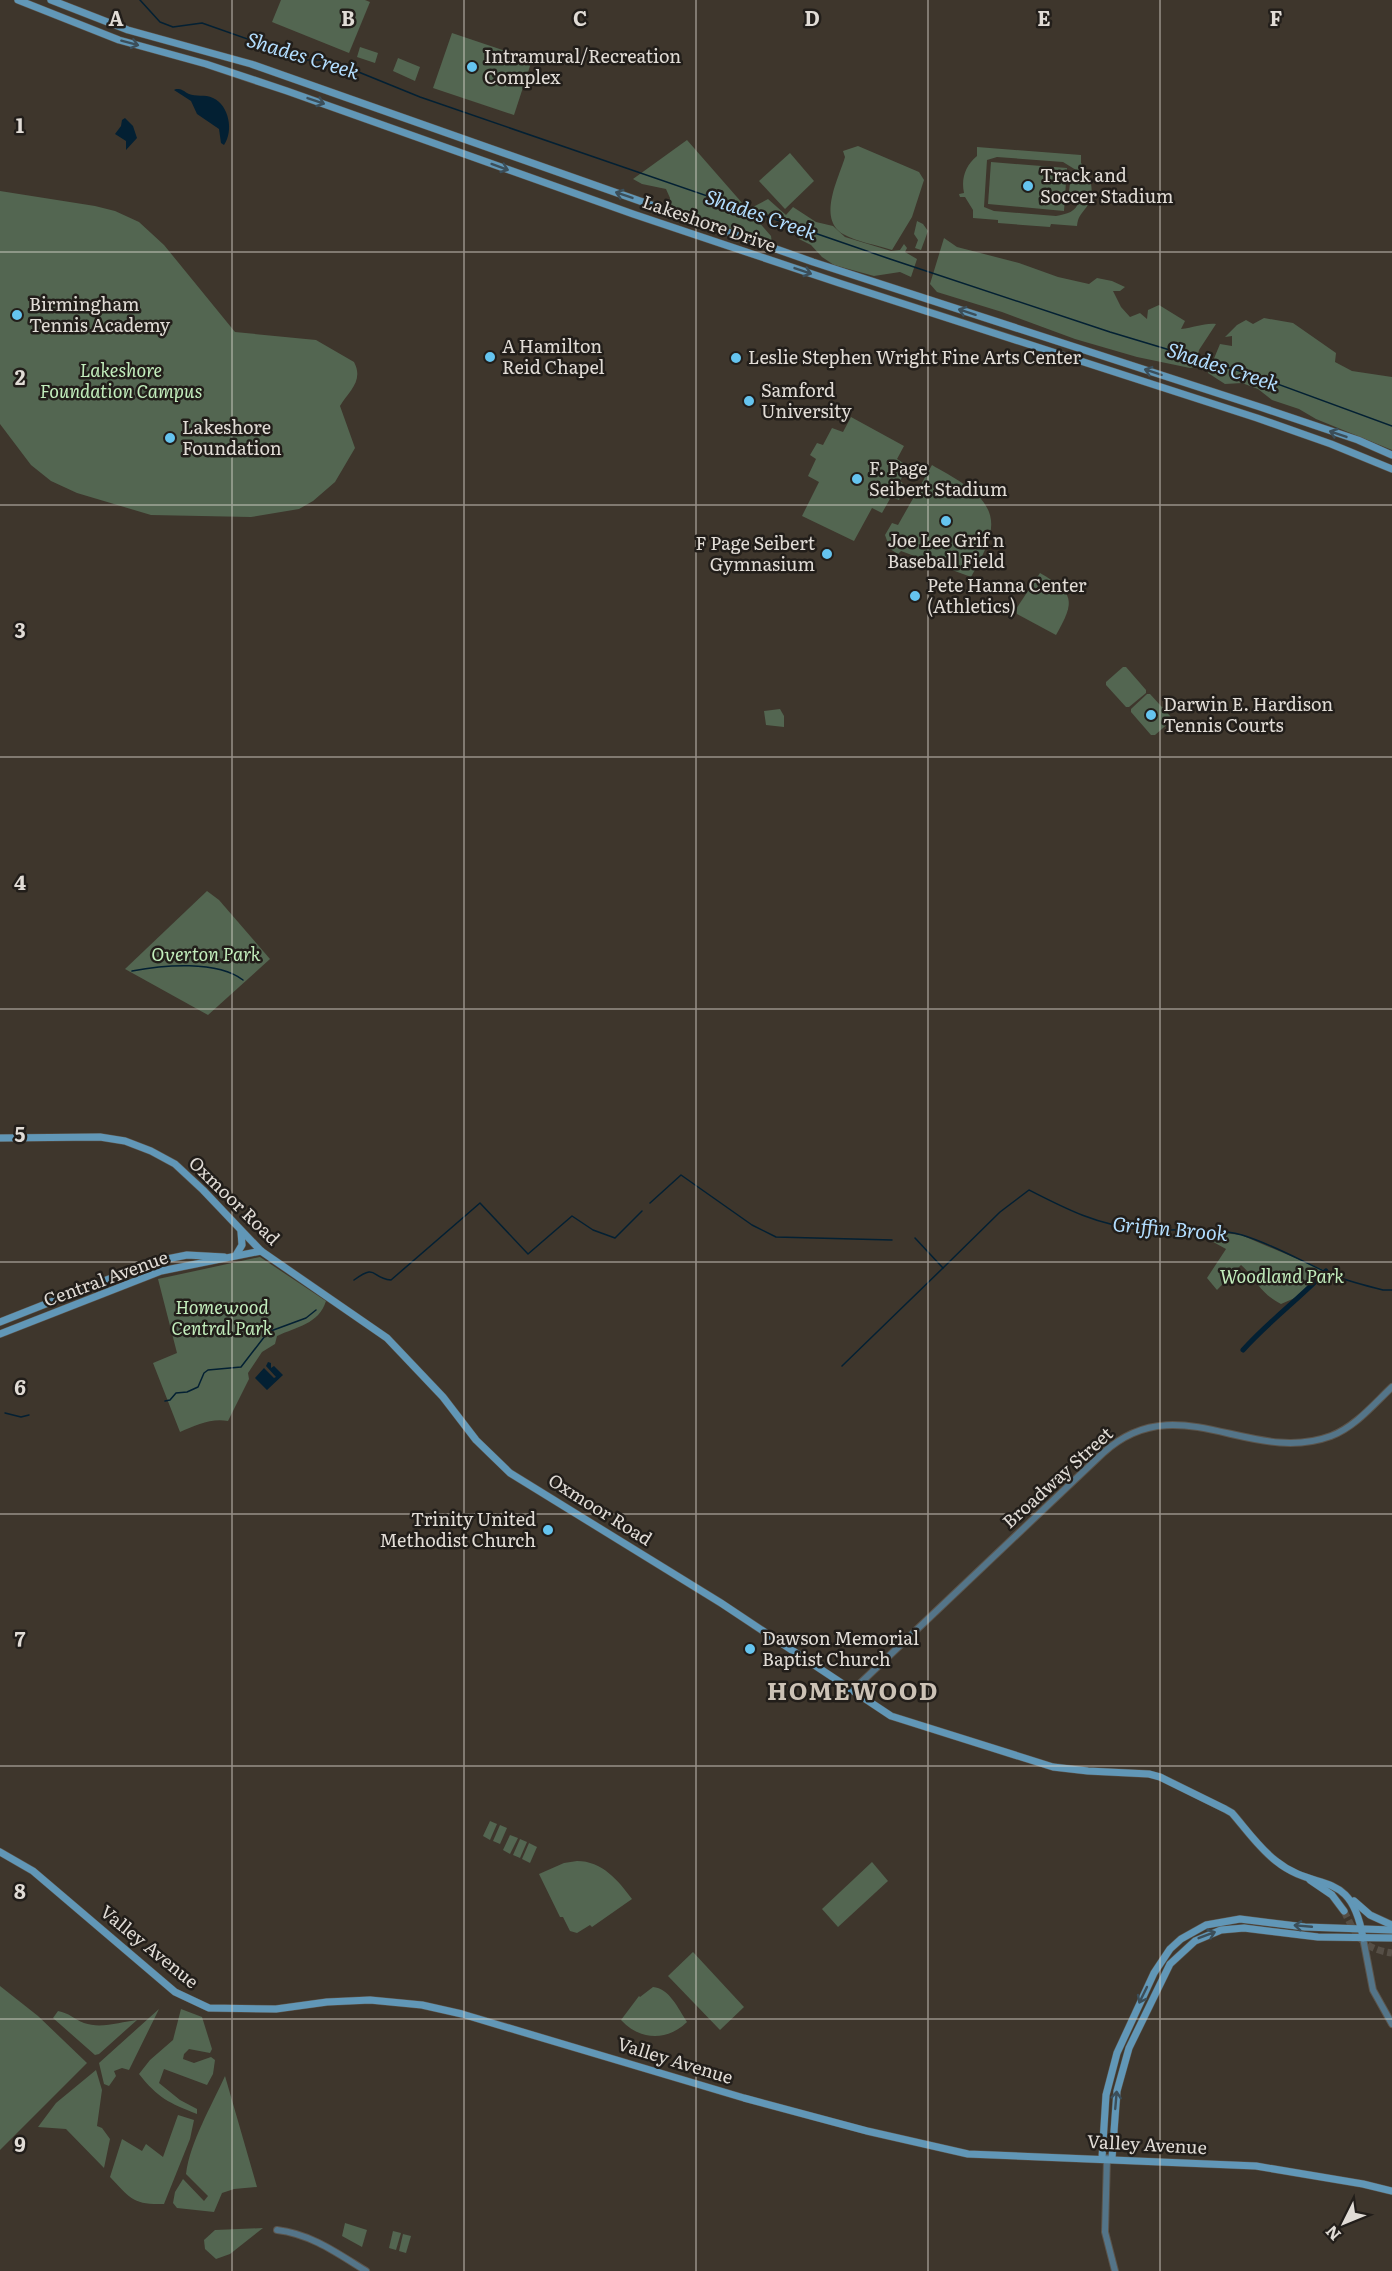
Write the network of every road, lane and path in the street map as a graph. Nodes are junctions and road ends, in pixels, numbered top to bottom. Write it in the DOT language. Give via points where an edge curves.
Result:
graph roads {
  1 [pos="18,0"];
  2 [pos="51,0"];
  3 [pos="210,53"];
  4 [pos="206,64"];
  5 [pos="1392,456"];
  6 [pos="1392,469"];
  7 [pos="0,1138"];
  8 [pos="241,1230"];
  9 [pos="261,1251"];
  10 [pos="236,1255"];
  11 [pos="224,1257"];
  12 [pos="0,1322"];
  13 [pos="0,1334"];
  14 [pos="1392,1387"];
  15 [pos="852,1691"];
  16 [pos="0,1852"];
  17 [pos="1286,1868"];
  18 [pos="1347,1895"];
  19 [pos="1344,1911"];
  20 [pos="1392,1928"];
  21 [pos="1362,1934"];
  22 [pos="1392,1938"];
  23 [pos="1392,2024"];
  24 [pos="1107,2158"];
  25 [pos="1392,2192"];
  26 [pos="277,2230"];
  27 [pos="366,2271"];
  28 [pos="1115,2271"];
  1 -- 4 [label="main road, Lakeshore Drive, one-way" via="119,40"];
  2 -- 3 [label="main road, Lakeshore Drive" via="128,30"];
  3 -- 4 [label="main road"];
  5 -- 3 [label="main road, Lakeshore Drive, one-way" via="1358,440 813,262 251,64"];
  4 -- 6 [label="main road, Lakeshore Drive, one-way" via="633,214 1257,418"];
  7 -- 8 [label="main road, Oxmoor Road" via="94,1136 125,1141 175,1164"];
  8 -- 9 [label="main road, Oxmoor Road"];
  8 -- 10 [label="main road" via="242,1245"];
  9 -- 10 [label="main road, Central Avenue"];
  9 -- 15 [label="main road, Oxmoor Road" via="387,1338 510,1473 722,1603"];
  10 -- 11 [label="main road, Central Avenue"];
  11 -- 12 [label="main road, Central Avenue" via="187,1255 152,1262"];
  11 -- 13 [label="main road, Central Avenue" via="217,1262 160,1271"];
  14 -- 15 [label="street, Broadway Street" via="1359,1419 1334,1435 1306,1443 1259,1441 1175,1423 1120,1440"];
  15 -- 17 [label="main road, Oxmoor Road" via="891,1716 1036,1762 1065,1769 1160,1777 1232,1814"];
  16 -- 24 [label="main road, Valley Avenue" via="33,1871 175,1992 208,2008 276,2009 370,2000 422,2005 744,2098 939,2148 1000,2156"];
  17 -- 18 [label="main road" via="1329,1883"];
  17 -- 19 [label="main road" via="1316,1883"];
  18 -- 20 [label="main road"];
  18 -- 21 [label="main road" via="1356,1910"];
  20 -- 21 [label="main road"];
  21 -- 22 [label="main road"];
  21 -- 23 [label="street" via="1373,1990"];
  21 -- 24 [label="main road" via="1318,1937 1244,1928 1221,1930 1195,1941 1178,1955 1163,1976 1129,2048 1117,2091"];
  24 -- 25 [label="main road, Valley Avenue" via="1256,2166"];
  24 -- 28 [label="street" via="1105,2232"];
  26 -- 27 [label="street" via="323,2244"];
}
